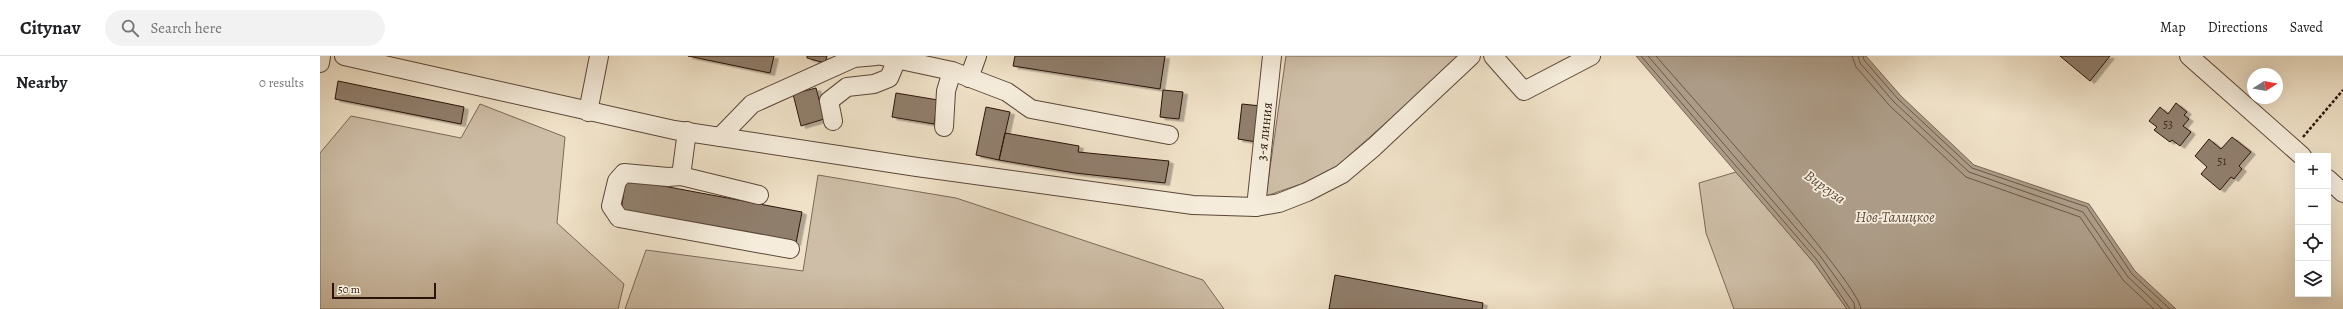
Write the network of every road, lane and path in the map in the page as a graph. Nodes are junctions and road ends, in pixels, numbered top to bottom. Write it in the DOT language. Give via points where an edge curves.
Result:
graph roads {
  1 [pos="321,56"];
  2 [pos="344,56"];
  3 [pos="599,56"];
  4 [pos="876,56"];
  5 [pos="977,56"];
  6 [pos="1272,56"];
  7 [pos="1471,56"];
  8 [pos="1493,56"];
  9 [pos="1591,56"];
  10 [pos="2189,56"];
  11 [pos="855,57"];
  12 [pos="890,58"];
  13 [pos="401,62"];
  14 [pos="320,63"];
  15 [pos="952,71"];
  16 [pos="970,78"];
  17 [pos="2343,90"];
  18 [pos="588,112"];
  19 [pos="833,121"];
  20 [pos="944,127"];
  21 [pos="686,131"];
  22 [pos="1169,135"];
  23 [pos="720,137"];
  24 [pos="2298,152"];
  25 [pos="681,176"];
  26 [pos="2331,182"];
  27 [pos="2343,193"];
  28 [pos="759,195"];
  29 [pos="1256,207"];
  30 [pos="790,249"];
  1 -- 14 [label="street"];
  2 -- 13 [label="street"];
  3 -- 18 [label="street"];
  4 -- 11 [label="street"];
  5 -- 16 [label="street"];
  6 -- 29 [label="street, 3-я линия"];
  7 -- 29 [label="street" via="1342,174 1279,203"];
  8 -- 9 [label="street" via="1524,91"];
  10 -- 24 [label="street"];
  11 -- 23 [label="street" via="752,104"];
  12 -- 15 [label="street"];
  12 -- 19 [label="street" via="889,78 874,84 847,87 830,100"];
  13 -- 18 [label="street"];
  15 -- 16 [label="street"];
  15 -- 20 [label="street" via="946,91"];
  16 -- 22 [label="street" via="1007,92 1031,110"];
  17 -- 24 [label="path"];
  18 -- 21 [label="street"];
  21 -- 23 [label="street"];
  21 -- 25 [label="street"];
  23 -- 29 [label="street" via="1193,205"];
  25 -- 28 [label="street"];
  25 -- 30 [label="street" via="668,178 624,173 617,181 611,206 619,218"];
  26 -- 27 [label="street"];
}
